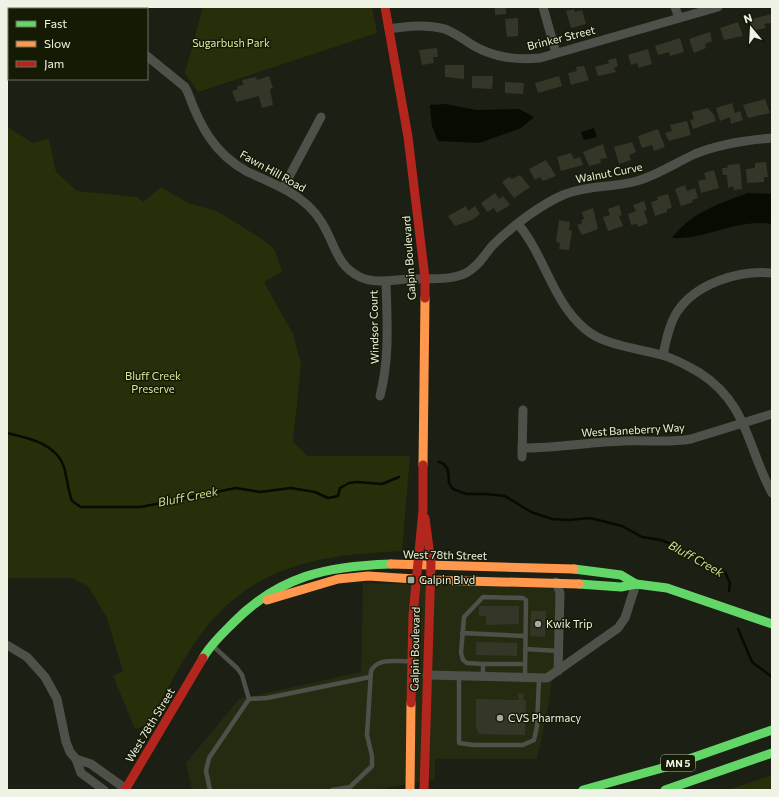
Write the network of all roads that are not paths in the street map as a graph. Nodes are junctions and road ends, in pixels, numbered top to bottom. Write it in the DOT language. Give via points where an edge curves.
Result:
graph roads {
  1 [pos="386,7"];
  2 [pos="542,7"];
  3 [pos="675,7"];
  4 [pos="718,7"];
  5 [pos="679,18"];
  6 [pos="390,29"];
  7 [pos="556,53"];
  8 [pos="148,57"];
  9 [pos="321,117"];
  10 [pos="772,138"];
  11 [pos="283,188"];
  12 [pos="518,224"];
  13 [pos="772,274"];
  14 [pos="425,278"];
  15 [pos="386,281"];
  16 [pos="663,355"];
  17 [pos="380,396"];
  18 [pos="523,410"];
  19 [pos="772,414"];
  20 [pos="743,423"];
  21 [pos="772,493"];
  22 [pos="423,510"];
  23 [pos="416,566"];
  24 [pos="430,566"];
  25 [pos="415,579"];
  26 [pos="430,580"];
  27 [pos="556,582"];
  28 [pos="636,584"];
  29 [pos="259,602"];
  30 [pos="772,624"];
  31 [pos="462,633"];
  32 [pos="525,636"];
  33 [pos="7,645"];
  34 [pos="212,646"];
  35 [pos="525,650"];
  36 [pos="559,651"];
  37 [pos="412,661"];
  38 [pos="483,664"];
  39 [pos="525,664"];
  40 [pos="558,671"];
  41 [pos="427,675"];
  42 [pos="459,676"];
  43 [pos="483,676"];
  44 [pos="370,678"];
  45 [pos="525,678"];
  46 [pos="539,678"];
  47 [pos="249,699"];
  48 [pos="772,730"];
  49 [pos="772,753"];
  50 [pos="76,759"];
  51 [pos="104,790"];
  52 [pos="125,790"];
  53 [pos="210,790"];
  54 [pos="332,790"];
  55 [pos="410,790"];
  56 [pos="424,790"];
  57 [pos="583,790"];
  58 [pos="665,790"];
  1 -- 6 [label="street, Galpin Boulevard"];
  2 -- 7 [label="street"];
  3 -- 5 [label="street"];
  4 -- 5 [label="street, Brinker Street"];
  5 -- 7 [label="street, Brinker Street"];
  6 -- 7 [label="street, Brinker Street" via="415,25 445,30 490,54 507,59 540,58"];
  6 -- 14 [label="street, Galpin Boulevard" via="408,137"];
  8 -- 11 [label="street, Fawn Hill Road" via="184,87 203,130 226,157"];
  9 -- 11 [label="street"];
  10 -- 12 [label="street, Walnut Curve" via="707,150 634,182 592,187 564,195"];
  11 -- 15 [label="street, Fawn Hill Road" via="306,203 314,213 327,231 337,256 345,267 368,280"];
  12 -- 14 [label="street, Walnut Curve" via="493,246 475,267 465,273 445,278"];
  12 -- 16 [label="street" via="535,248 554,288 585,329 608,341"];
  13 -- 16 [label="street" via="759,272 738,275 694,294 676,313"];
  14 -- 15 [label="street, Fawn Hill Road"];
  14 -- 22 [label="street, Galpin Boulevard"];
  15 -- 17 [label="street, Windsor Court" via="388,352"];
  16 -- 20 [label="street" via="690,367 712,381 724,392"];
  18 -- 20 [label="street, West Baneberry Way" via="522,452 624,441 677,441"];
  19 -- 20 [label="street, West Baneberry Way"];
  20 -- 21 [label="street" via="764,479"];
  22 -- 23 [label="street, Galpin Boulevard"];
  22 -- 24 [label="street, Galpin Boulevard"];
  23 -- 24 [label="street, West 78th Street"];
  23 -- 25 [label="street, Galpin Boulevard"];
  23 -- 29 [label="street, West 78th Street" via="365,565 316,572 279,586"];
  24 -- 26 [label="street, Galpin Boulevard"];
  24 -- 28 [label="street, West 78th Street" via="578,570 622,575"];
  25 -- 26 [label="street, West 78th Street"];
  25 -- 29 [label="street, West 78th Street" via="368,576 338,579"];
  25 -- 37 [label="street, Galpin Boulevard"];
  26 -- 27 [label="street, West 78th Street"];
  26 -- 41 [label="street, Galpin Boulevard"];
  27 -- 28 [label="street, West 78th Street" via="621,587"];
  27 -- 36 [label="street" via="560,593"];
  28 -- 30 [label="street, West 78th Street" via="667,588"];
  28 -- 40 [label="street" via="625,618 618,628"];
  29 -- 34 [label="street, West 78th Street" via="233,623"];
  31 -- 32 [label="lane"];
  31 -- 32 [label="lane" via="464,617 483,597 523,598 526,600"];
  31 -- 38 [label="lane" via="463,660 467,663"];
  32 -- 35 [label="lane"];
  33 -- 50 [label="street" via="27,657 49,683 59,707 66,742"];
  34 -- 47 [label="lane" via="242,675"];
  34 -- 52 [label="street, West 78th Street"];
  35 -- 36 [label="lane"];
  35 -- 39 [label="lane"];
  36 -- 40 [label="street"];
  37 -- 44 [label="lane" via="378,662 374,665"];
  37 -- 55 [label="street, Galpin Boulevard"];
  38 -- 39 [label="lane"];
  38 -- 43 [label="lane"];
  39 -- 45 [label="lane"];
  40 -- 46 [label="street" via="546,678"];
  41 -- 42 [label="street"];
  41 -- 56 [label="street, Galpin Boulevard"];
  42 -- 43 [label="street"];
  42 -- 46 [label="lane" via="459,743 474,745 523,745 534,740"];
  43 -- 45 [label="street"];
  44 -- 47 [label="lane" via="267,698"];
  44 -- 54 [label="lane" via="367,735 372,766 350,786"];
  45 -- 46 [label="street"];
  47 -- 53 [label="lane" via="208,758 206,771"];
  48 -- 57 [label="street, MN 5" via="666,767"];
  49 -- 58 [label="street, MN 5"];
  50 -- 51 [label="street" via="81,773"];
  50 -- 52 [label="street" via="91,764"];
}
